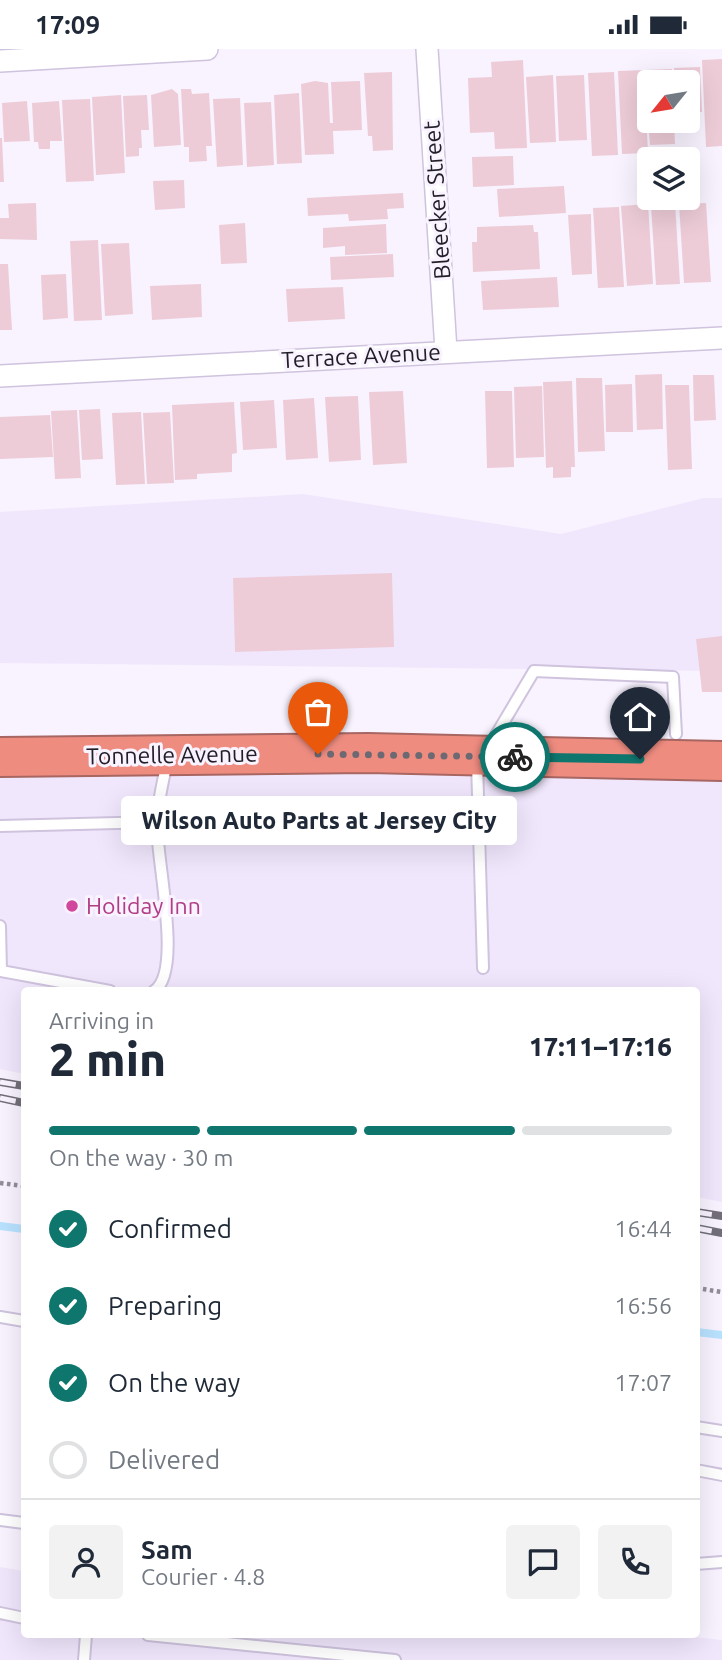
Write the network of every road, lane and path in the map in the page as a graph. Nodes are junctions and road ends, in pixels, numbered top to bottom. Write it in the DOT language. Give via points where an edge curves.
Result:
graph roads {
  1 [pos="207,49"];
  2 [pos="427,49"];
  3 [pos="0,61"];
  4 [pos="722,338"];
  5 [pos="446,352"];
  6 [pos="0,376"];
  7 [pos="676,734"];
  8 [pos="722,734"];
  9 [pos="0,736"];
  10 [pos="486,745"];
  11 [pos="168,755"];
  12 [pos="0,757"];
  13 [pos="722,761"];
  14 [pos="157,822"];
  15 [pos="0,826"];
  16 [pos="0,926"];
  17 [pos="483,968"];
  18 [pos="88,987"];
  19 [pos="160,987"];
  20 [pos="0,1183"];
  21 [pos="21,1186"];
  22 [pos="700,1289"];
  23 [pos="722,1292"];
  24 [pos="0,1317"];
  25 [pos="21,1320"];
  26 [pos="700,1428"];
  27 [pos="722,1431"];
  28 [pos="700,1472"];
  29 [pos="722,1475"];
  30 [pos="0,1520"];
  31 [pos="21,1523"];
  32 [pos="722,1562"];
  33 [pos="700,1564"];
  34 [pos="0,1613"];
  35 [pos="21,1617"];
  36 [pos="86,1638"];
  37 [pos="174,1638"];
  38 [pos="327,1656"];
  39 [pos="84,1660"];
  40 [pos="395,1660"];
  1 -- 3 [label="street"];
  2 -- 5 [label="street, Bleecker Street"];
  4 -- 5 [label="street, Terrace Avenue"];
  5 -- 6 [label="street, Terrace Avenue"];
  7 -- 8 [label="highway, Tonnelle Avenue"];
  7 -- 10 [label="highway, Tonnelle Avenue"];
  7 -- 10 [label="lane" via="673,677 534,671"];
  9 -- 10 [label="highway, Tonnelle Avenue"];
  10 -- 11 [label="highway, Tonnelle Avenue"];
  10 -- 13 [label="highway, Tonnelle Avenue"];
  10 -- 17 [label="lane"];
  11 -- 12 [label="highway, Tonnelle Avenue"];
  11 -- 14 [label="lane"];
  14 -- 15 [label="lane"];
  14 -- 19 [label="lane" via="167,940 166,975"];
  16 -- 18 [label="lane" via="1,971"];
  20 -- 21 [label="path"];
  22 -- 23 [label="path"];
  24 -- 25 [label="lane"];
  26 -- 27 [label="lane"];
  28 -- 29 [label="lane"];
  30 -- 31 [label="lane"];
  32 -- 33 [label="lane"];
  34 -- 35 [label="lane"];
  36 -- 39 [label="lane"];
  37 -- 38 [label="lane"];
  38 -- 40 [label="lane"];
}
